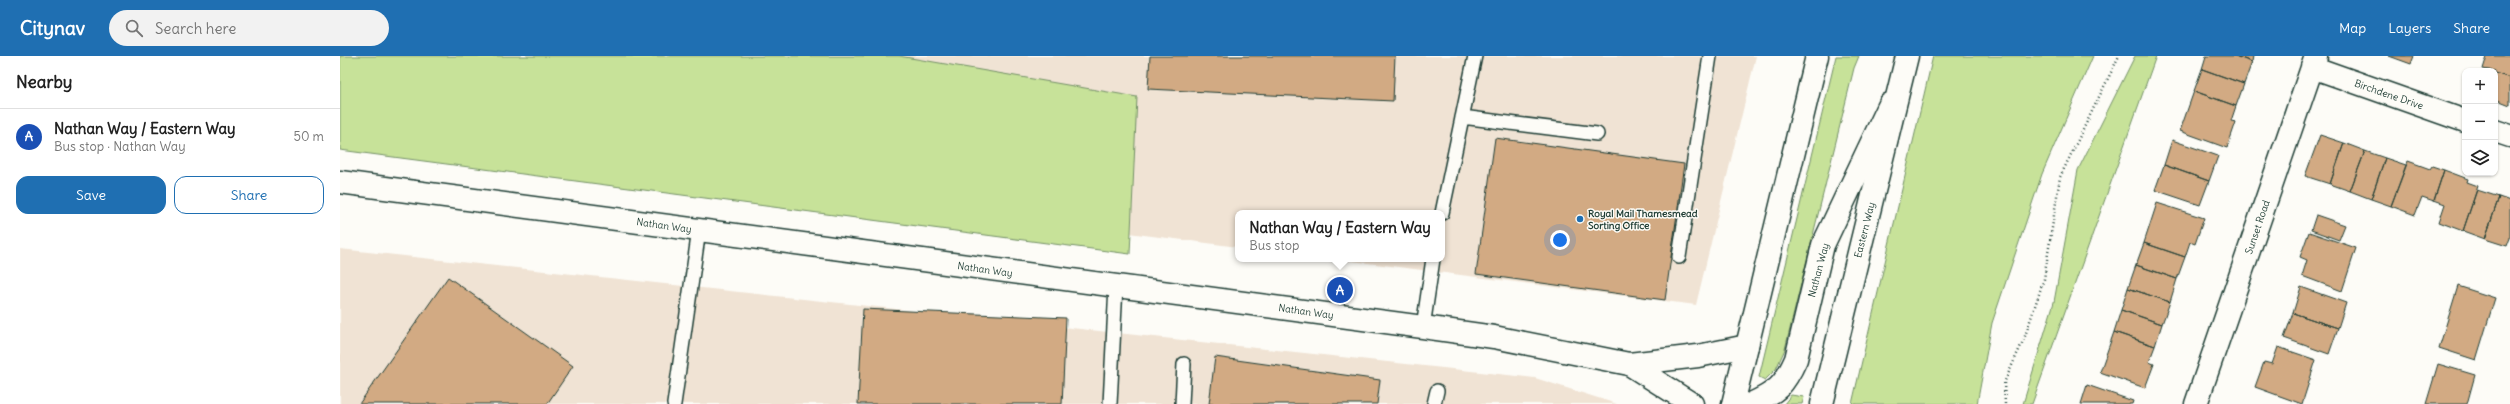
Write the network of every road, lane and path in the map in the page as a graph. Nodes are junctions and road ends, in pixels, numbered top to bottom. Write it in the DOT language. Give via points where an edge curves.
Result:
graph roads {
  1 [pos="1475,56"];
  2 [pos="1710,56"];
  3 [pos="1817,56"];
  4 [pos="1907,56"];
  5 [pos="2119,56"];
  6 [pos="2314,62"];
  7 [pos="1900,83"];
  8 [pos="1462,117"];
  9 [pos="2462,120"];
  10 [pos="2498,132"];
  11 [pos="1597,134"];
  12 [pos="2510,136"];
  13 [pos="340,182"];
  14 [pos="1443,210"];
  15 [pos="699,230"];
  16 [pos="1680,257"];
  17 [pos="1433,262"];
  18 [pos="1116,286"];
  19 [pos="1424,327"];
  20 [pos="1747,346"];
  21 [pos="1184,364"];
  22 [pos="1628,364"];
  23 [pos="2203,402"];
  24 [pos="674,404"];
  25 [pos="1110,404"];
  26 [pos="1182,404"];
  27 [pos="1692,404"];
  28 [pos="1732,404"];
  29 [pos="1751,404"];
  30 [pos="1822,404"];
  31 [pos="2005,404"];
  1 -- 8 [label="lane"];
  2 -- 16 [label="lane"];
  3 -- 20 [label="street"];
  4 -- 7 [label="street, Eastern Way"];
  5 -- 31 [label="path" via="2060,177 2044,279 2024,339 2004,383"];
  6 -- 9 [label="street, Birchdene Drive"];
  6 -- 23 [label="street, Sunset Road"];
  7 -- 29 [label="street, Nathan Way" via="1823,245 1796,359 1777,390"];
  7 -- 30 [label="street, Eastern Way"];
  8 -- 11 [label="lane"];
  8 -- 14 [label="lane"];
  10 -- 12 [label="street"];
  13 -- 15 [label="street, Nathan Way"];
  15 -- 18 [label="street, Nathan Way"];
  15 -- 24 [label="lane"];
  17 -- 19 [label="lane"];
  18 -- 19 [label="street, Nathan Way"];
  18 -- 25 [label="lane"];
  19 -- 22 [label="street, Nathan Way" via="1494,337"];
  20 -- 22 [label="street, Nathan Way" via="1698,356"];
  20 -- 28 [label="street"];
  21 -- 26 [label="lane"];
  22 -- 27 [label="street, Nathan Way"];
}
